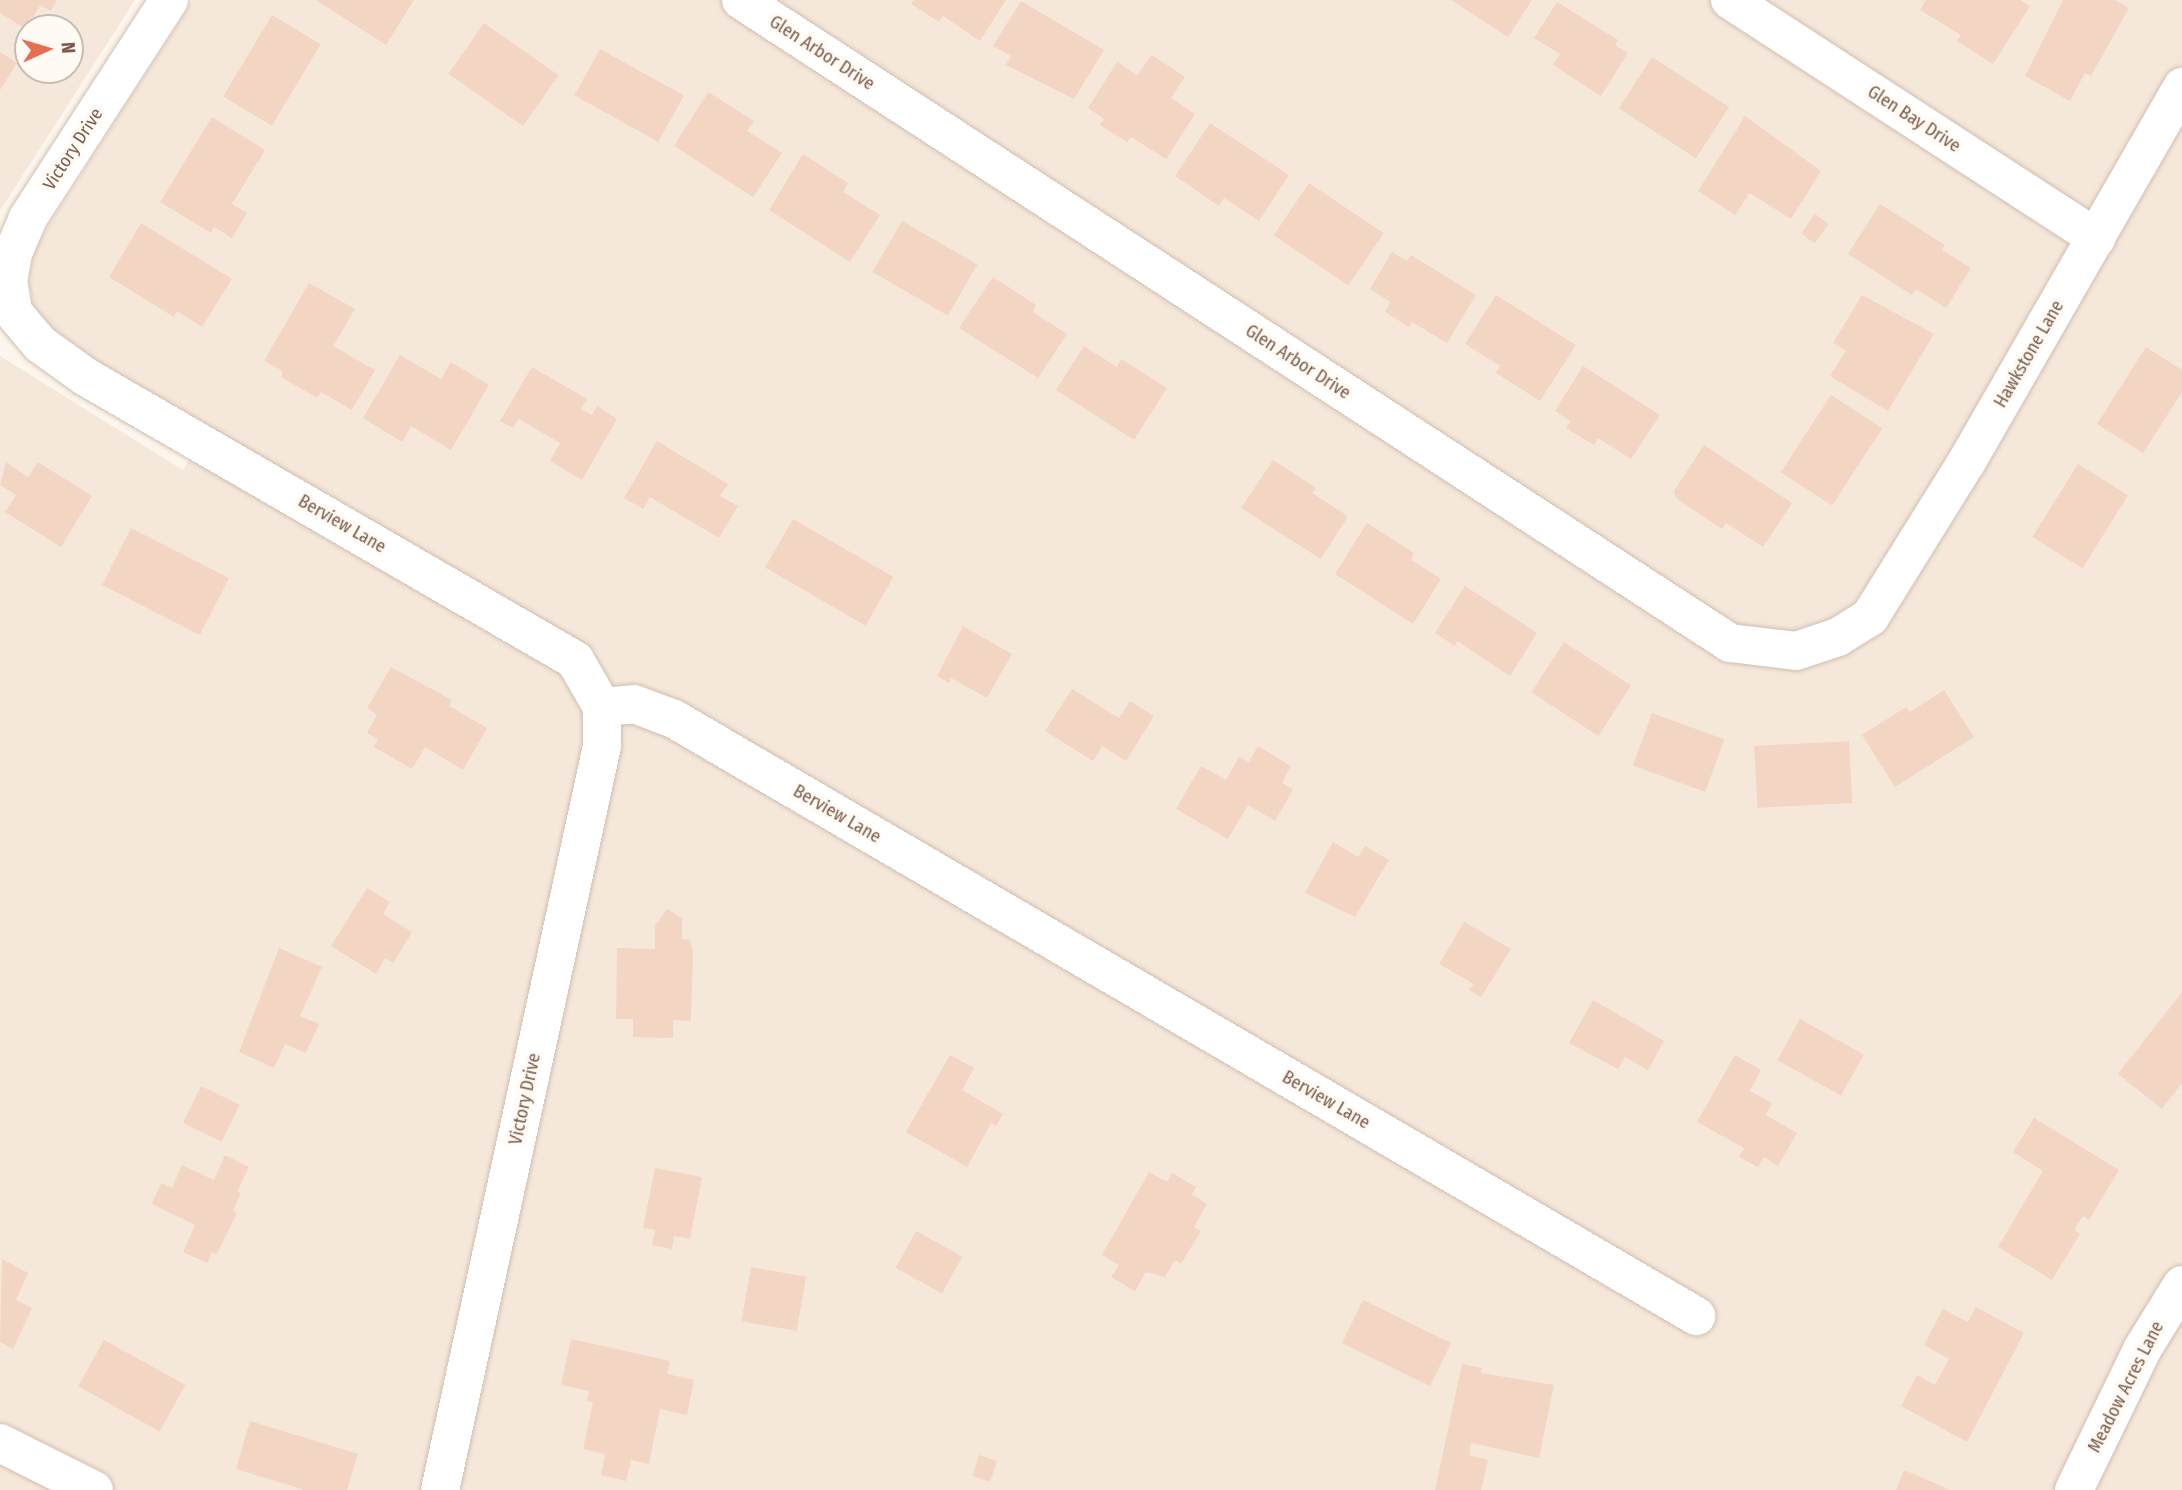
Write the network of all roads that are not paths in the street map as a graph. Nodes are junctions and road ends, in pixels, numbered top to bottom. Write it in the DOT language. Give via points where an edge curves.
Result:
graph roads {
  1 [pos="169,0"];
  2 [pos="741,0"];
  3 [pos="1730,0"];
  4 [pos="2182,87"];
  5 [pos="2097,238"];
  6 [pos="5,301"];
  7 [pos="1870,617"];
  8 [pos="601,707"];
  9 [pos="2182,1285"];
  10 [pos="1696,1315"];
  11 [pos="0,1443"];
  12 [pos="93,1490"];
  13 [pos="440,1490"];
  14 [pos="2074,1490"];
  1 -- 6 [label="street, Victory Drive" via="28,218 13,253"];
  2 -- 7 [label="street, Glen Arbor Drive" via="1730,643 1796,651 1838,637"];
  3 -- 5 [label="street, Glen Bay Drive"];
  4 -- 5 [label="street, Hawkstone Lane"];
  5 -- 7 [label="street, Hawkstone Lane"];
  6 -- 8 [label="street, Berview Lane" via="40,344 86,377 575,660"];
  8 -- 10 [label="street, Berview Lane" via="634,704 674,719"];
  8 -- 13 [label="street, Victory Drive" via="602,746"];
  9 -- 14 [label="street, Meadow Acres Lane" via="2143,1348"];
  11 -- 12 [label="street"];
}
